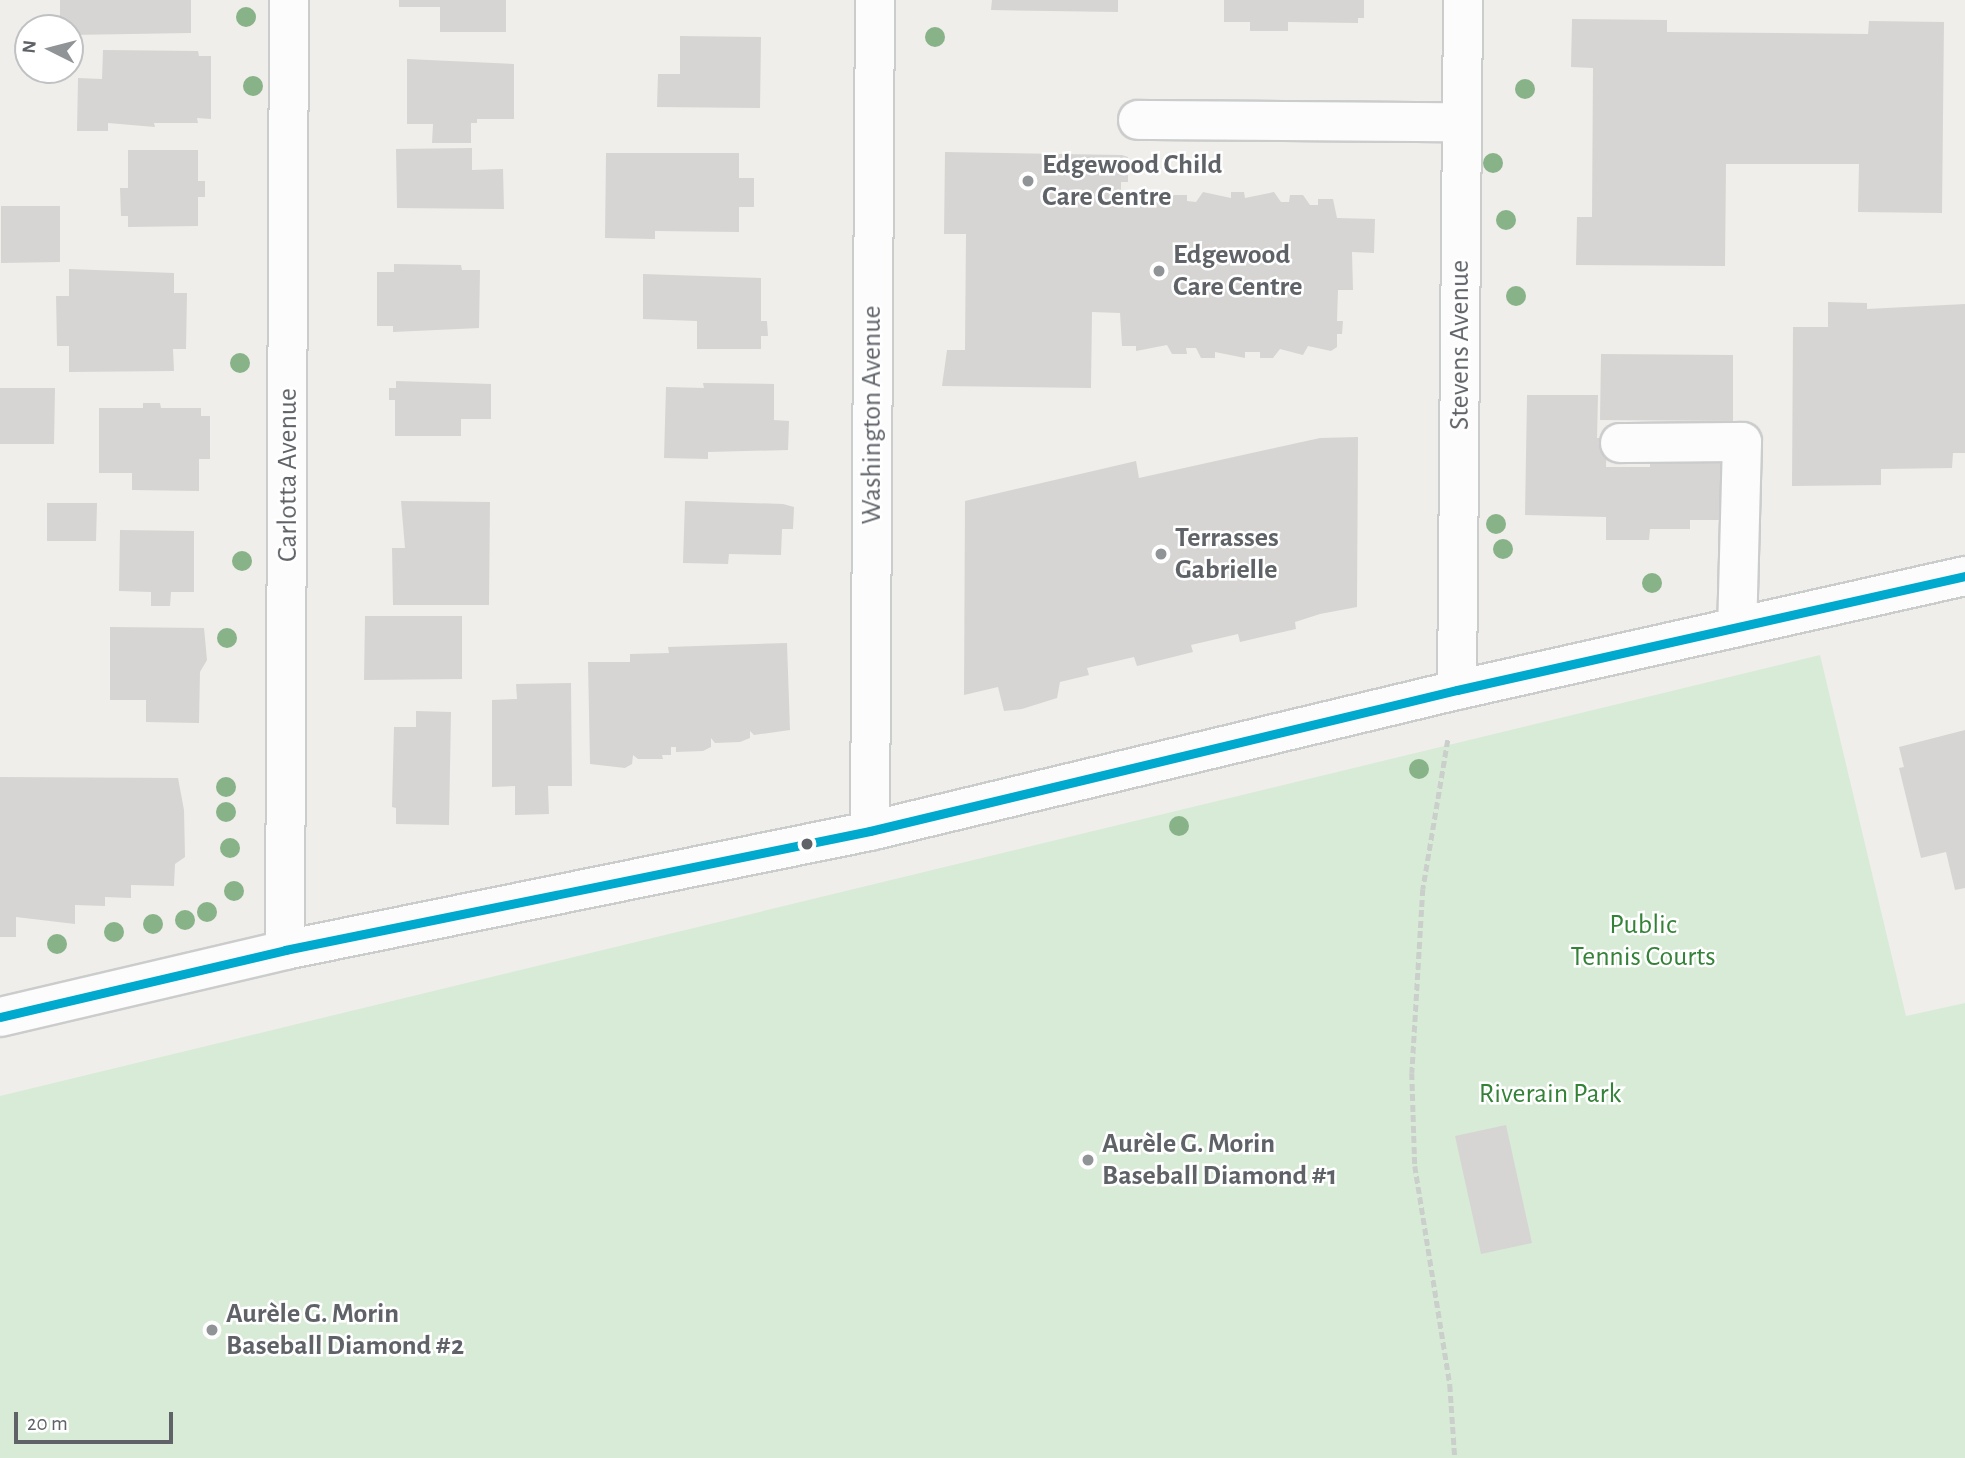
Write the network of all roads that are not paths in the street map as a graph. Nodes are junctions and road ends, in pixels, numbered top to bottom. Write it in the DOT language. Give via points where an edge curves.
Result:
graph roads {
  1 [pos="289,0"];
  2 [pos="876,0"];
  3 [pos="1463,0"];
  4 [pos="1138,120"];
  5 [pos="1462,122"];
  6 [pos="1620,443"];
  7 [pos="1965,576"];
  8 [pos="1737,627"];
  9 [pos="1457,690"];
  10 [pos="870,831"];
  11 [pos="285,950"];
  12 [pos="0,1017"];
  1 -- 11 [label="street, Carlotta Avenue"];
  2 -- 10 [label="street, Washington Avenue"];
  3 -- 5 [label="street, Stevens Avenue"];
  4 -- 5 [label="street"];
  5 -- 9 [label="street, Stevens Avenue"];
  6 -- 8 [label="street" via="1742,442"];
  7 -- 8 [label="street"];
  8 -- 9 [label="street"];
  9 -- 10 [label="street"];
  10 -- 11 [label="street"];
  11 -- 12 [label="street"];
}
